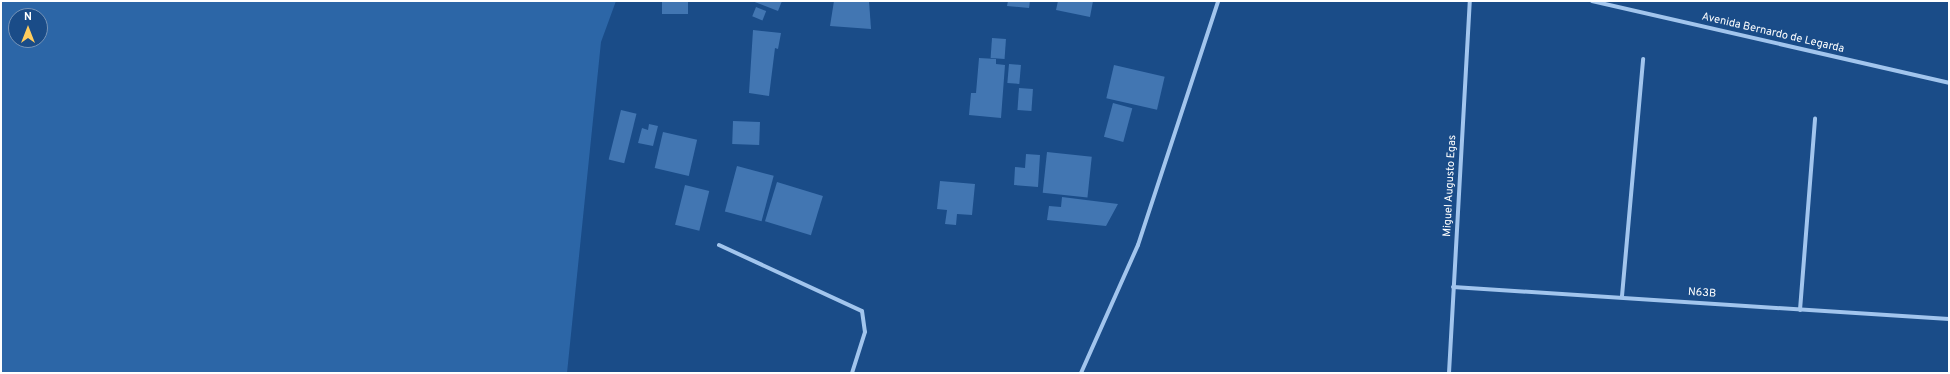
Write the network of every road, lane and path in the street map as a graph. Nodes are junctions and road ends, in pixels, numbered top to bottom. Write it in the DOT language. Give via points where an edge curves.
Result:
graph roads {
  1 [pos="1218,1"];
  2 [pos="1470,1"];
  3 [pos="1592,1"];
  4 [pos="1643,59"];
  5 [pos="1949,83"];
  6 [pos="1814,119"];
  7 [pos="719,245"];
  8 [pos="1453,287"];
  9 [pos="1622,296"];
  10 [pos="1800,310"];
  11 [pos="1949,319"];
  12 [pos="852,373"];
  13 [pos="1081,373"];
  14 [pos="1449,373"];
  1 -- 13 [label="street" via="1138,245"];
  2 -- 8 [label="street, Miguel Augusto Egas"];
  3 -- 5 [label="street, Avenida Bernardo de Legarda"];
  4 -- 9 [label="street"];
  6 -- 10 [label="street"];
  7 -- 12 [label="street" via="862,311 865,332"];
  8 -- 9 [label="street, N63B"];
  8 -- 14 [label="street, Miguel Augusto Egas"];
  9 -- 10 [label="street, N63B"];
  10 -- 11 [label="street, N63B"];
}
